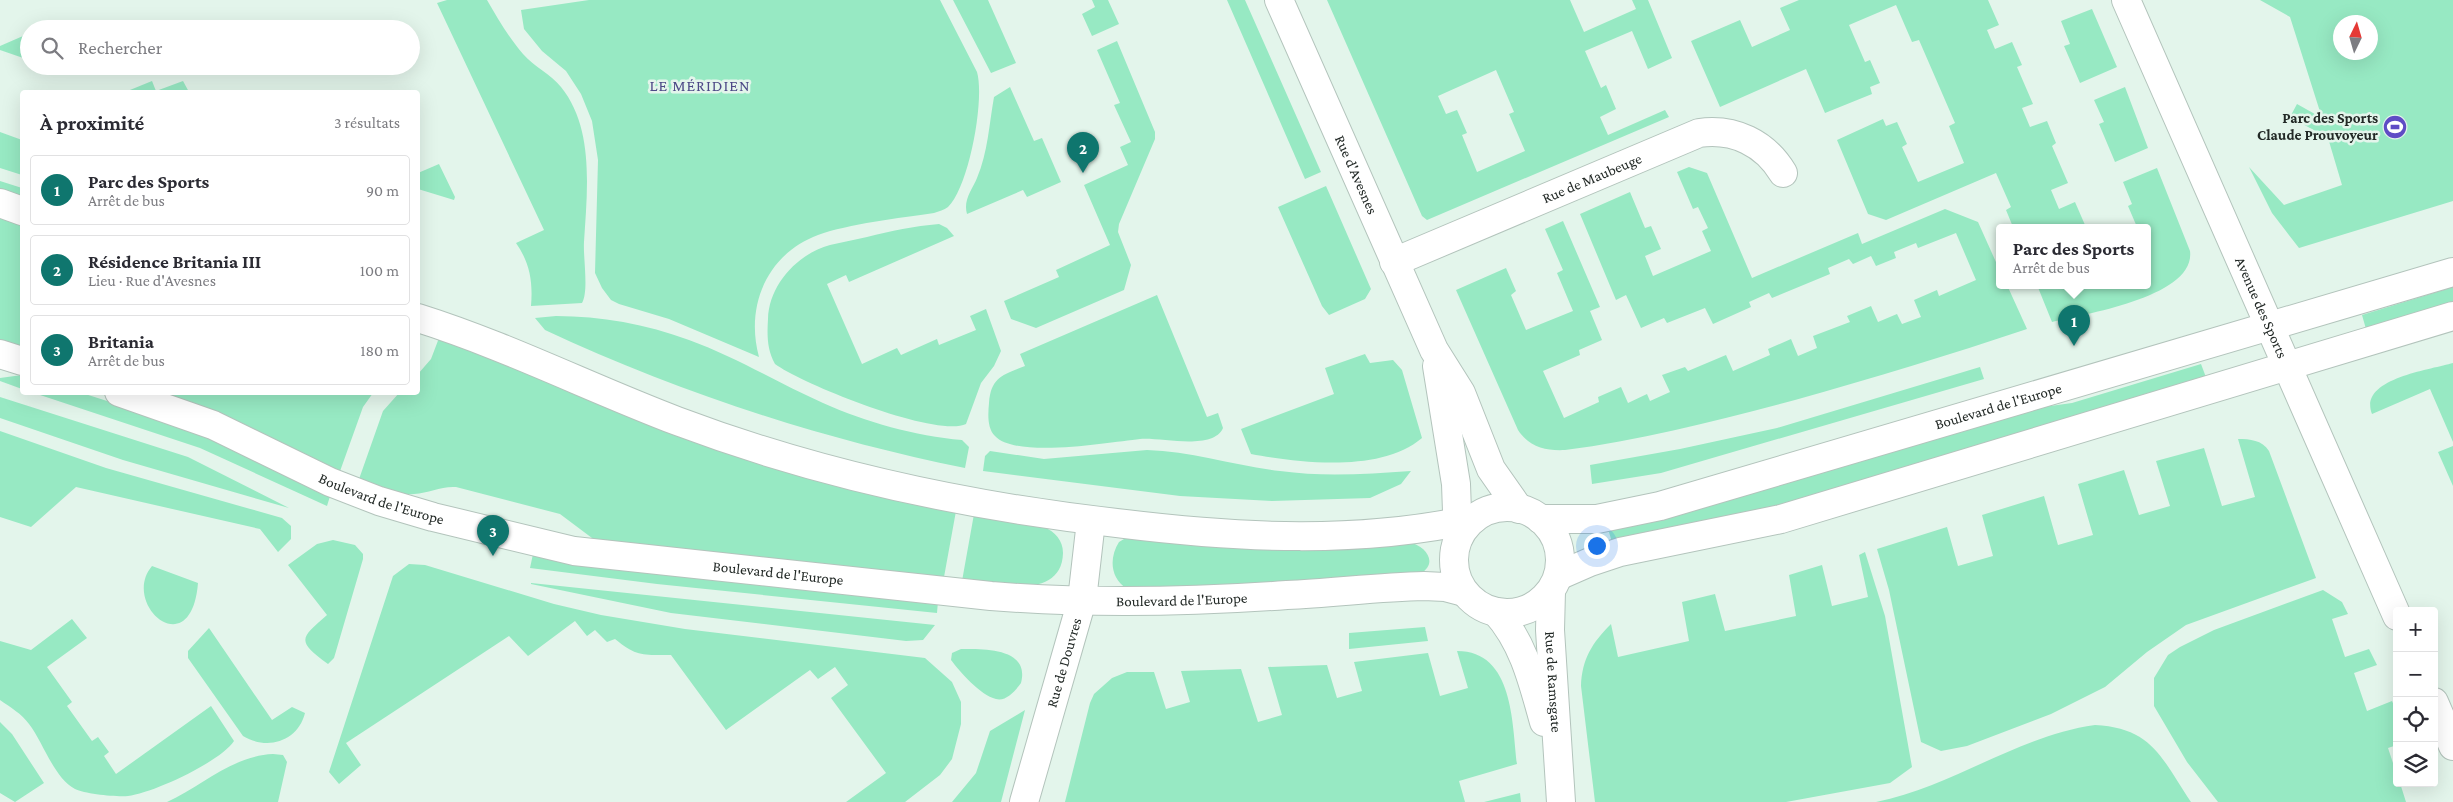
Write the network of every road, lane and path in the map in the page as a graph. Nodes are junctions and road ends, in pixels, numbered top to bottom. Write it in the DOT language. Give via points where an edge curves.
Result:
graph roads {
  1 [pos="1279,0"];
  2 [pos="2126,0"];
  3 [pos="1783,173"];
  4 [pos="0,203"];
  5 [pos="20,210"];
  6 [pos="1394,262"];
  7 [pos="2453,272"];
  8 [pos="2453,316"];
  9 [pos="420,319"];
  10 [pos="2270,326"];
  11 [pos="1434,350"];
  12 [pos="0,354"];
  13 [pos="20,360"];
  14 [pos="2289,366"];
  15 [pos="128,395"];
  16 [pos="1530,514"];
  17 [pos="1091,521"];
  18 [pos="1463,527"];
  19 [pos="1554,583"];
  20 [pos="1464,592"];
  21 [pos="1082,600"];
  22 [pos="2393,607"];
  23 [pos="1496,612"];
  24 [pos="2438,710"];
  25 [pos="2451,736"];
  26 [pos="1558,774"];
  27 [pos="1024,802"];
  28 [pos="1561,802"];
  1 -- 6 [label="street, Rue d'Avesnes"];
  2 -- 10 [label="street, Avenue des Sports"];
  3 -- 6 [label="street, Rue de Maubeuge" via="1774,158 1745,139 1721,132 1699,134"];
  4 -- 5 [label="street"];
  6 -- 11 [label="street, Rue d'Avesnes"];
  7 -- 10 [label="street, Boulevard de l'Europe"];
  8 -- 14 [label="street"];
  9 -- 17 [label="street" via="678,422 812,466 933,496"];
  10 -- 14 [label="street, Avenue des Sports"];
  10 -- 16 [label="street, Boulevard de l'Europe" via="1660,506 1597,519"];
  11 -- 16 [label="street, Rue d'Avesnes" via="1460,393 1491,469"];
  11 -- 18 [label="street, Rue d'Avesnes"];
  12 -- 13 [label="street"];
  14 -- 19 [label="street" via="1781,519 1620,552 1590,562"];
  14 -- 22 [label="street, Avenue des Sports"];
  15 -- 21 [label="street, Boulevard de l'Europe" via="213,426 330,482 379,501 574,551 992,596"];
  16 -- 18 [label="street" via="1492,509"];
  16 -- 19 [label="street" via="1550,530 1557,542 1560,557"];
  17 -- 18 [label="street" via="1208,533 1282,536 1393,533"];
  17 -- 21 [label="street, Rue de Douvres"];
  18 -- 20 [label="street" via="1454,567"];
  19 -- 23 [label="street" via="1544,599 1526,610 1511,614"];
  19 -- 26 [label="street, Rue de Ramsgate" via="1550,630"];
  20 -- 21 [label="street, Boulevard de l'Europe" via="1445,587 1399,586 1190,600"];
  20 -- 23 [label="street" via="1480,607"];
  21 -- 27 [label="street, Rue de Douvres"];
  23 -- 26 [label="street, Rue de Ramsgate" via="1509,628 1526,662"];
  24 -- 25 [label="street"];
  26 -- 28 [label="street, Rue de Ramsgate"];
}
